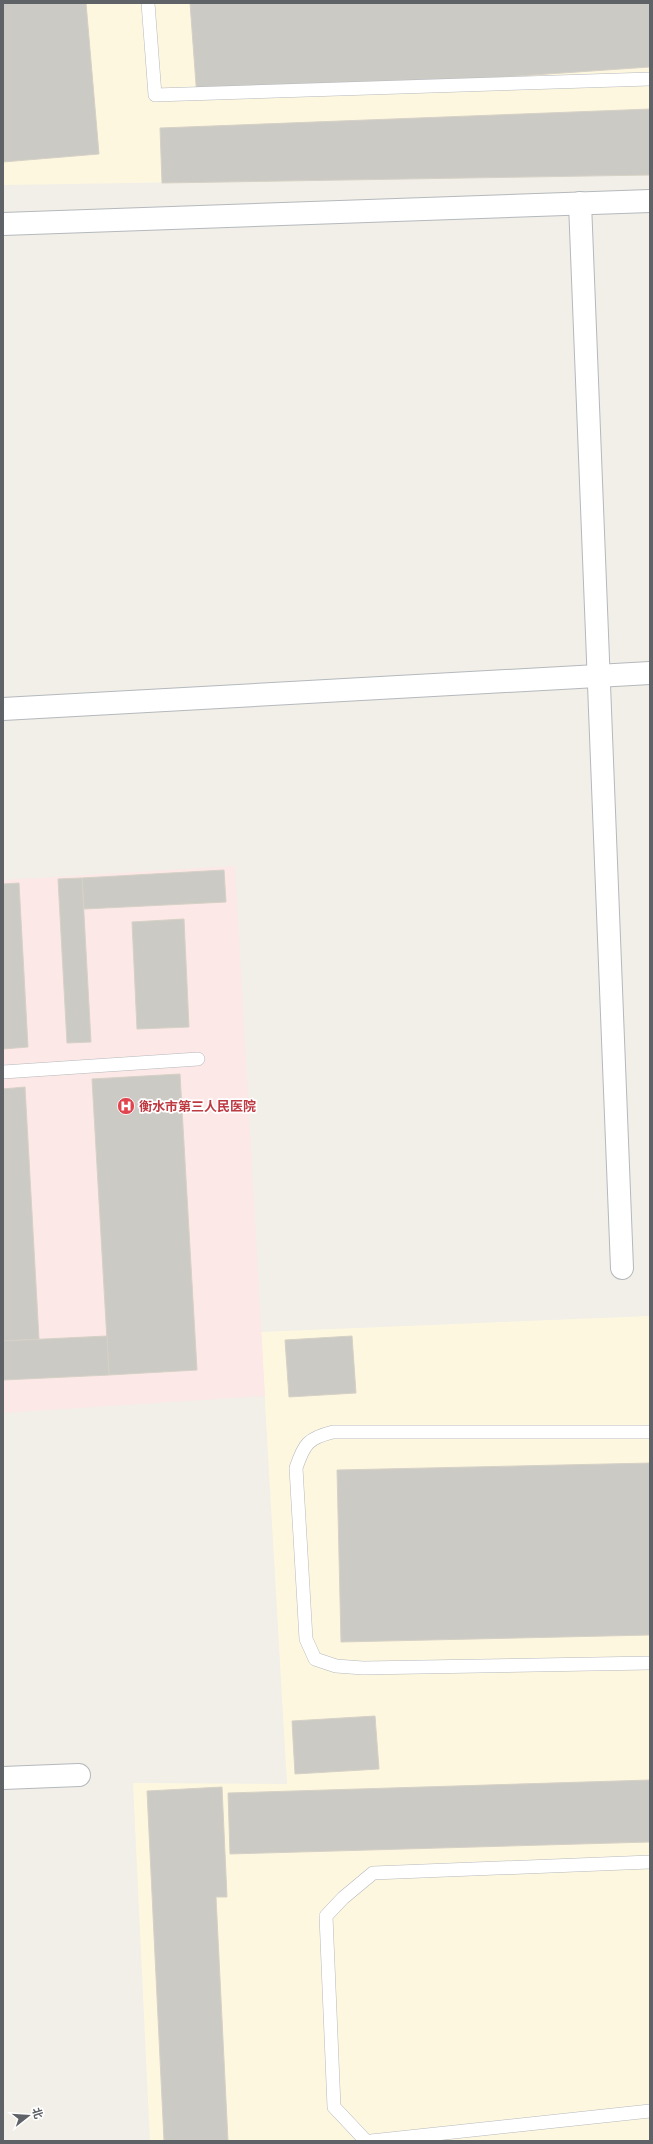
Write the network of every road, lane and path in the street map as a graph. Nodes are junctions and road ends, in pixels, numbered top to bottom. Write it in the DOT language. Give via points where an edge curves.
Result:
graph roads {
  1 [pos="148,3"];
  2 [pos="650,79"];
  3 [pos="650,201"];
  4 [pos="580,203"];
  5 [pos="3,224"];
  6 [pos="650,673"];
  7 [pos="599,676"];
  8 [pos="3,709"];
  9 [pos="198,1059"];
  10 [pos="3,1072"];
  11 [pos="622,1268"];
  12 [pos="650,1432"];
  13 [pos="650,1663"];
  14 [pos="79,1775"];
  15 [pos="3,1778"];
  16 [pos="650,1862"];
  17 [pos="650,2111"];
  18 [pos="366,2141"];
  19 [pos="371,2141"];
  1 -- 2 [label="lane" via="155,95"];
  3 -- 4 [label="street"];
  4 -- 5 [label="street"];
  4 -- 7 [label="street"];
  6 -- 7 [label="street"];
  7 -- 8 [label="street"];
  7 -- 11 [label="street"];
  9 -- 10 [label="lane"];
  12 -- 13 [label="lane" via="333,1432 317,1436 303,1447 296,1468 306,1639 315,1659 336,1666 363,1668"];
  14 -- 15 [label="street"];
  16 -- 18 [label="lane" via="373,1873 343,1898 326,1916 334,2107"];
  17 -- 19 [label="lane"];
}
